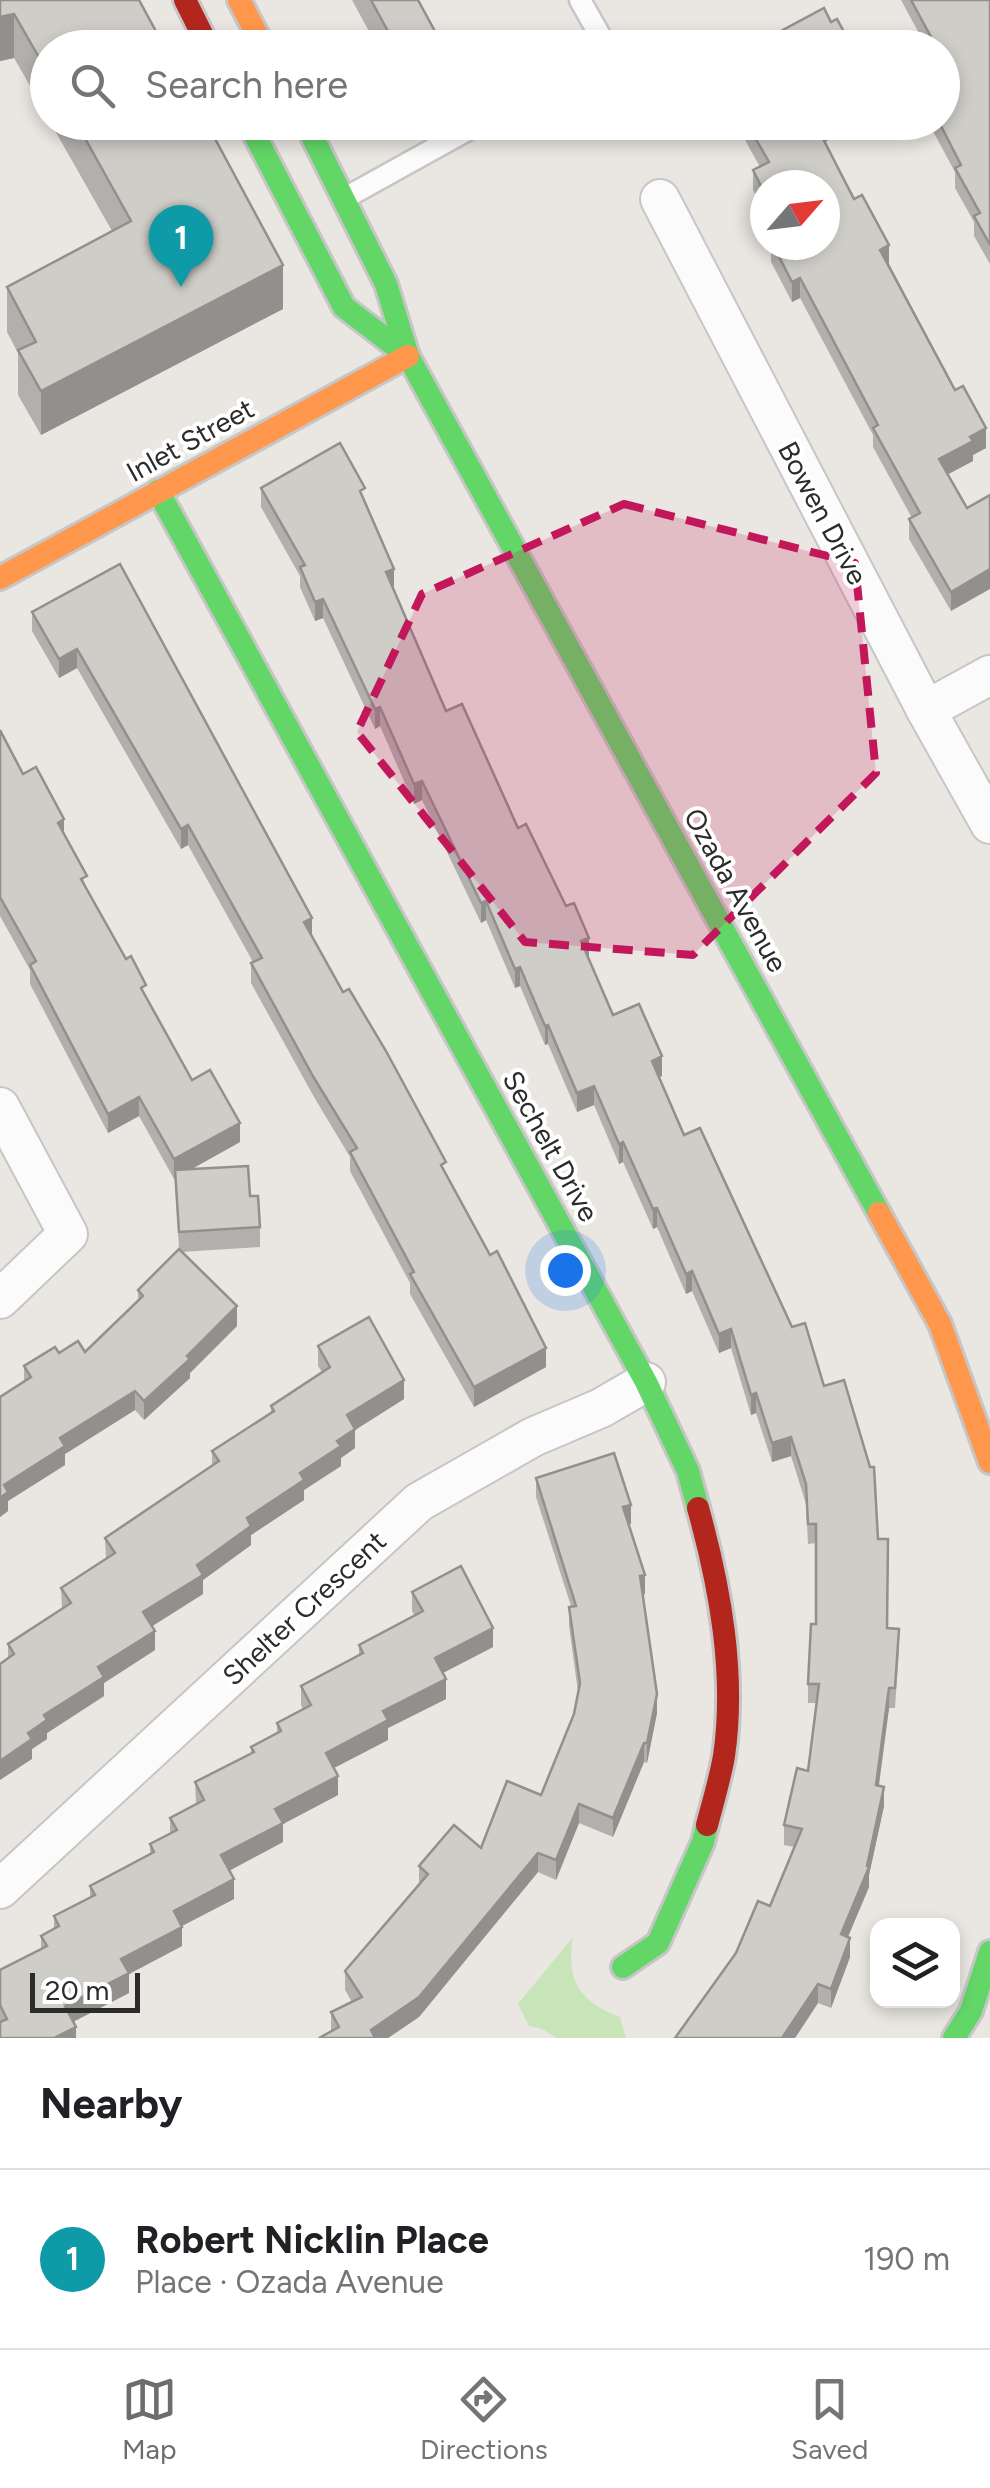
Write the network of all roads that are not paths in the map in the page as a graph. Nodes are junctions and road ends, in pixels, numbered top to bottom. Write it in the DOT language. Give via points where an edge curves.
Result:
graph roads {
  1 [pos="184,0"];
  2 [pos="239,0"];
  3 [pos="580,0"];
  4 [pos="200,30"];
  5 [pos="255,30"];
  6 [pos="597,30"];
  7 [pos="257,140"];
  8 [pos="313,140"];
  9 [pos="450,140"];
  10 [pos="343,199"];
  11 [pos="660,200"];
  12 [pos="408,356"];
  13 [pos="158,491"];
  14 [pos="0,578"];
  15 [pos="990,674"];
  16 [pos="926,710"];
  17 [pos="990,824"];
  18 [pos="0,1106"];
  19 [pos="0,1299"];
  20 [pos="646,1382"];
  21 [pos="990,1462"];
  22 [pos="0,1889"];
  23 [pos="990,1952"];
  24 [pos="623,1966"];
  25 [pos="954,2038"];
  1 -- 4 [label="street"];
  2 -- 5 [label="street"];
  3 -- 6 [label="lane"];
  7 -- 12 [label="street, Ozada Avenue" via="344,307"];
  8 -- 10 [label="street, Ozada Avenue"];
  9 -- 10 [label="lane"];
  10 -- 12 [label="street, Ozada Avenue" via="386,284"];
  11 -- 16 [label="street, Bowen Drive"];
  12 -- 13 [label="street, Inlet Street"];
  12 -- 21 [label="street, Ozada Avenue" via="940,1324"];
  13 -- 14 [label="street, Inlet Street"];
  13 -- 20 [label="street, Sechelt Drive"];
  15 -- 16 [label="street"];
  16 -- 17 [label="street, Bowen Drive"];
  18 -- 19 [label="street" via="68,1234"];
  20 -- 22 [label="street, Shelter Crescent" via="419,1502"];
  20 -- 24 [label="street, Sechelt Drive" via="688,1471 728,1654 724,1755 703,1842 658,1943"];
  23 -- 25 [label="street" via="971,2011"];
}
